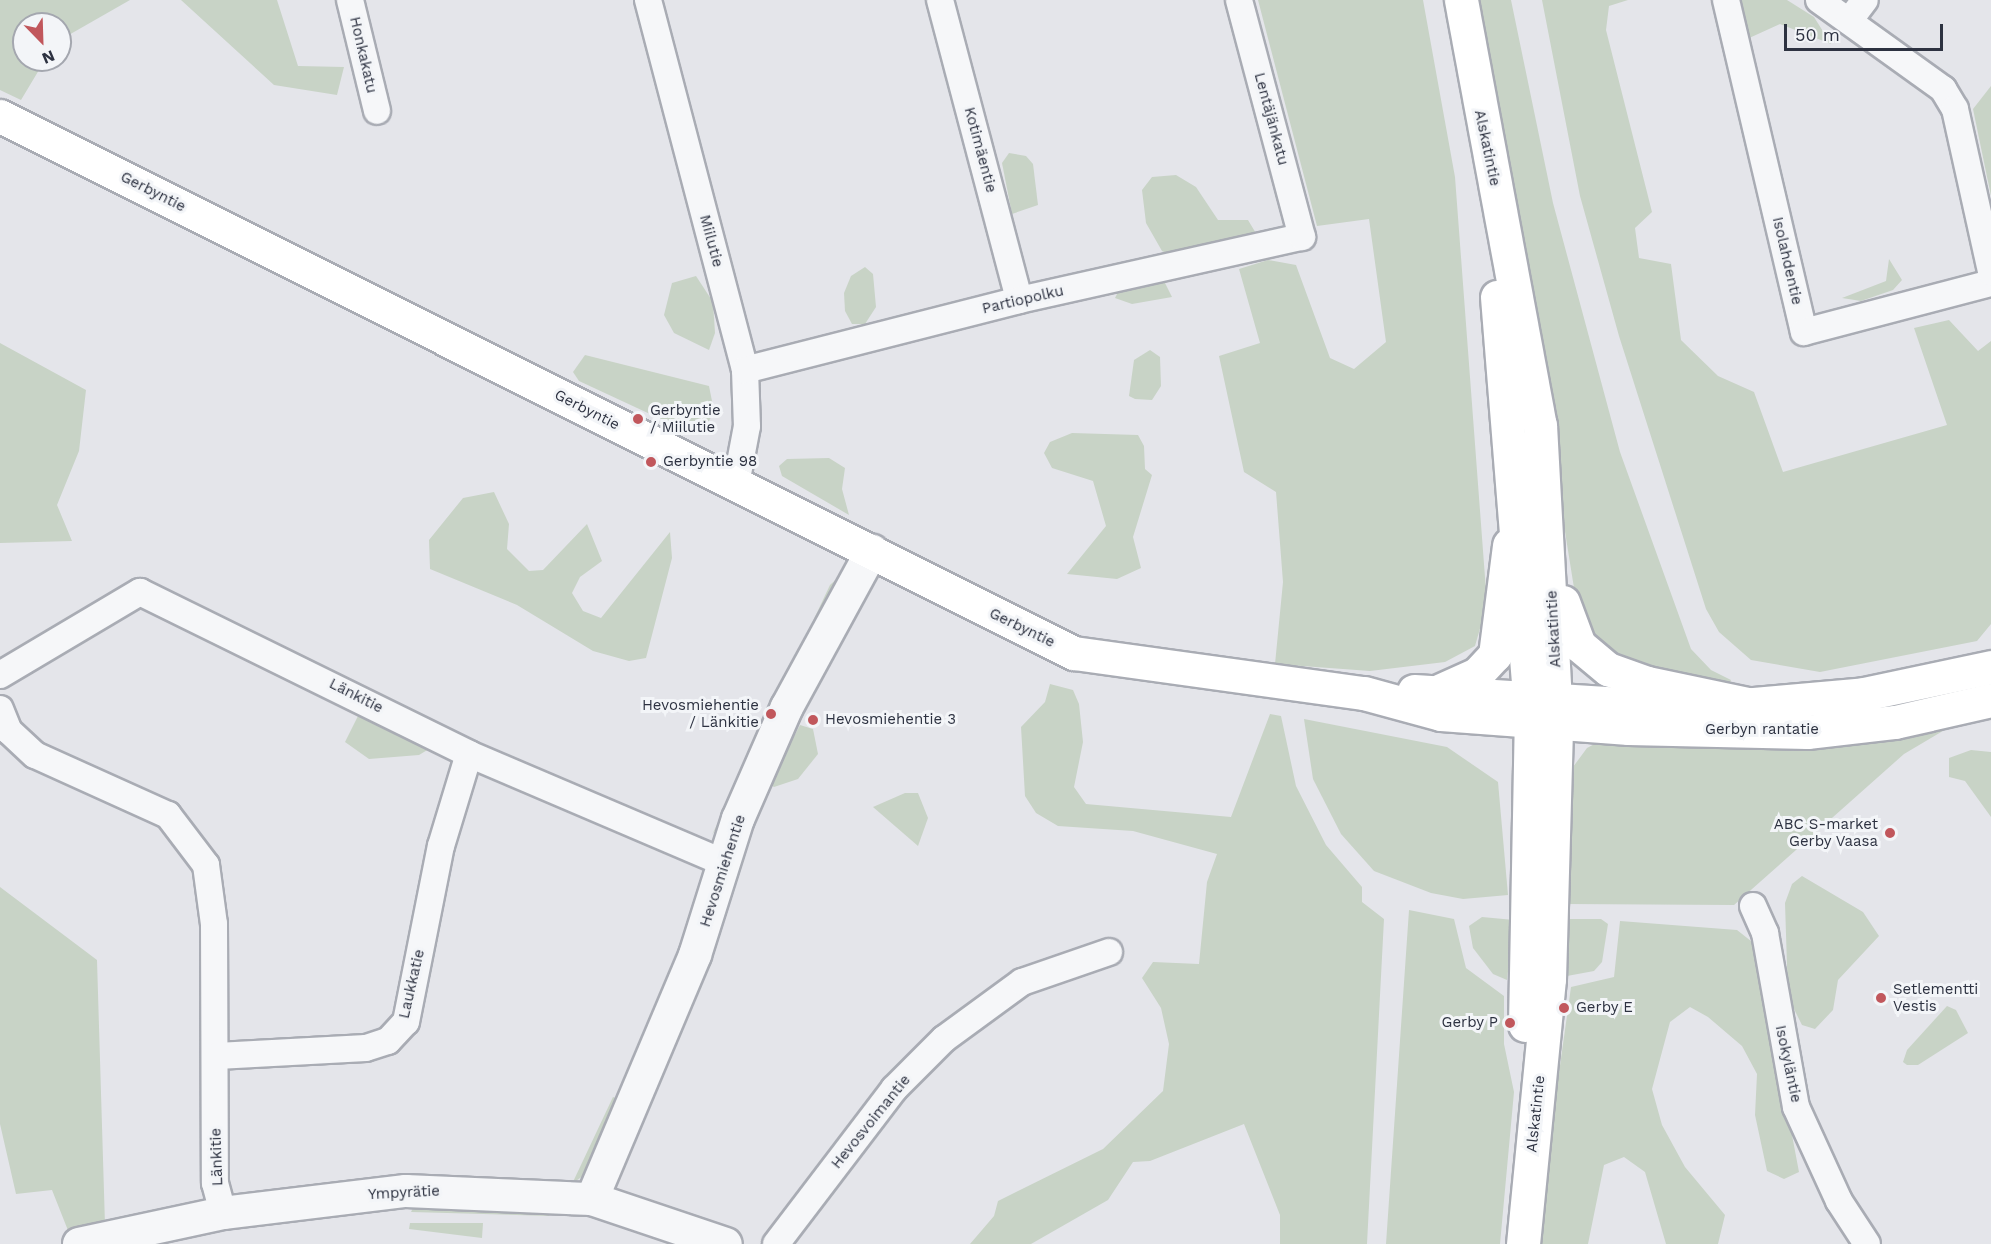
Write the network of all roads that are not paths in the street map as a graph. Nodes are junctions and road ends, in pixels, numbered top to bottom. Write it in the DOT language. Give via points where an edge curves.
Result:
graph roads {
  1 [pos="350,0"];
  2 [pos="648,0"];
  3 [pos="940,0"];
  4 [pos="1239,0"];
  5 [pos="1461,0"];
  6 [pos="1726,0"];
  7 [pos="1819,0"];
  8 [pos="1865,0"];
  9 [pos="1849,21"];
  10 [pos="1478,101"];
  11 [pos="376,111"];
  12 [pos="0,116"];
  13 [pos="1302,237"];
  14 [pos="1991,272"];
  15 [pos="1991,283"];
  16 [pos="1019,300"];
  17 [pos="745,370"];
  18 [pos="736,484"];
  19 [pos="1516,517"];
  20 [pos="1548,538"];
  21 [pos="872,550"];
  22 [pos="1991,667"];
  23 [pos="0,675"];
  24 [pos="1438,691"];
  25 [pos="1364,693"];
  26 [pos="1991,700"];
  27 [pos="1757,706"];
  28 [pos="0,709"];
  29 [pos="1544,710"];
  30 [pos="469,754"];
  31 [pos="722,862"];
  32 [pos="1753,906"];
  33 [pos="1109,952"];
  34 [pos="217,1056"];
  35 [pos="592,1200"];
  36 [pos="223,1213"];
  37 [pos="79,1244"];
  38 [pos="726,1244"];
  39 [pos="776,1244"];
  40 [pos="1523,1244"];
  41 [pos="1867,1244"];
  1 -- 11 [label="street, Honkakatu"];
  2 -- 17 [label="street, Miilutie"];
  3 -- 16 [label="street, Kotimäentie"];
  4 -- 13 [label="street, Lentäjänkatu"];
  5 -- 10 [label="main road, Alskatintie"];
  6 -- 15 [label="street, Isolahdentie" via="1804,332"];
  7 -- 9 [label="street"];
  8 -- 9 [label="street"];
  9 -- 14 [label="street" via="1942,89 1955,109"];
  10 -- 19 [label="main road, Alskatintie"];
  10 -- 20 [label="main road, Alskatintie" via="1540,425"];
  12 -- 18 [label="main road, Gerbyntie"];
  13 -- 16 [label="street, Partiopolku"];
  16 -- 17 [label="street, Partiopolku"];
  17 -- 18 [label="street, Miilutie" via="747,426"];
  18 -- 21 [label="main road, Gerbyntie"];
  19 -- 24 [label="main road" via="1495,655 1477,674"];
  19 -- 29 [label="main road, Alskatintie"];
  20 -- 27 [label="main road" via="1579,645 1608,669 1647,683"];
  20 -- 29 [label="main road, Alskatintie"];
  21 -- 25 [label="main road, Gerbyntie" via="1074,652"];
  21 -- 31 [label="street, Hevosmiehentie" via="787,707"];
  22 -- 27 [label="main road, Gerbyn rantatie" via="1864,694"];
  23 -- 30 [label="street, Länkitie" via="140,592"];
  24 -- 25 [label="main road, Gerbyntie"];
  24 -- 29 [label="main road, Gerbyntie"];
  25 -- 29 [label="main road, Gerbyntie" via="1441,714"];
  26 -- 29 [label="main road, Gerbyn rantatie" via="1895,722 1808,732"];
  27 -- 29 [label="main road, Gerbyn rantatie"];
  28 -- 34 [label="street, Länkitie" via="9,731 35,755 168,815 206,865 211,880"];
  29 -- 40 [label="main road, Alskatintie" via="1525,1024 1530,1162"];
  30 -- 31 [label="street, Länkitie"];
  30 -- 34 [label="street, Laukkatie" via="441,846 406,1022 388,1041 366,1048"];
  31 -- 35 [label="street, Hevosmiehentie" via="695,955"];
  32 -- 41 [label="street, Isokyläntie" via="1765,933 1796,1107 1839,1201"];
  33 -- 39 [label="street, Hevosvoimantie" via="1022,982 944,1039 894,1089"];
  34 -- 36 [label="street, Länkitie" via="215,1183"];
  35 -- 36 [label="street, Ympyrätie" via="406,1191"];
  35 -- 38 [label="street, Ympyrätie"];
  36 -- 37 [label="street, Ympyrätie"];
}
